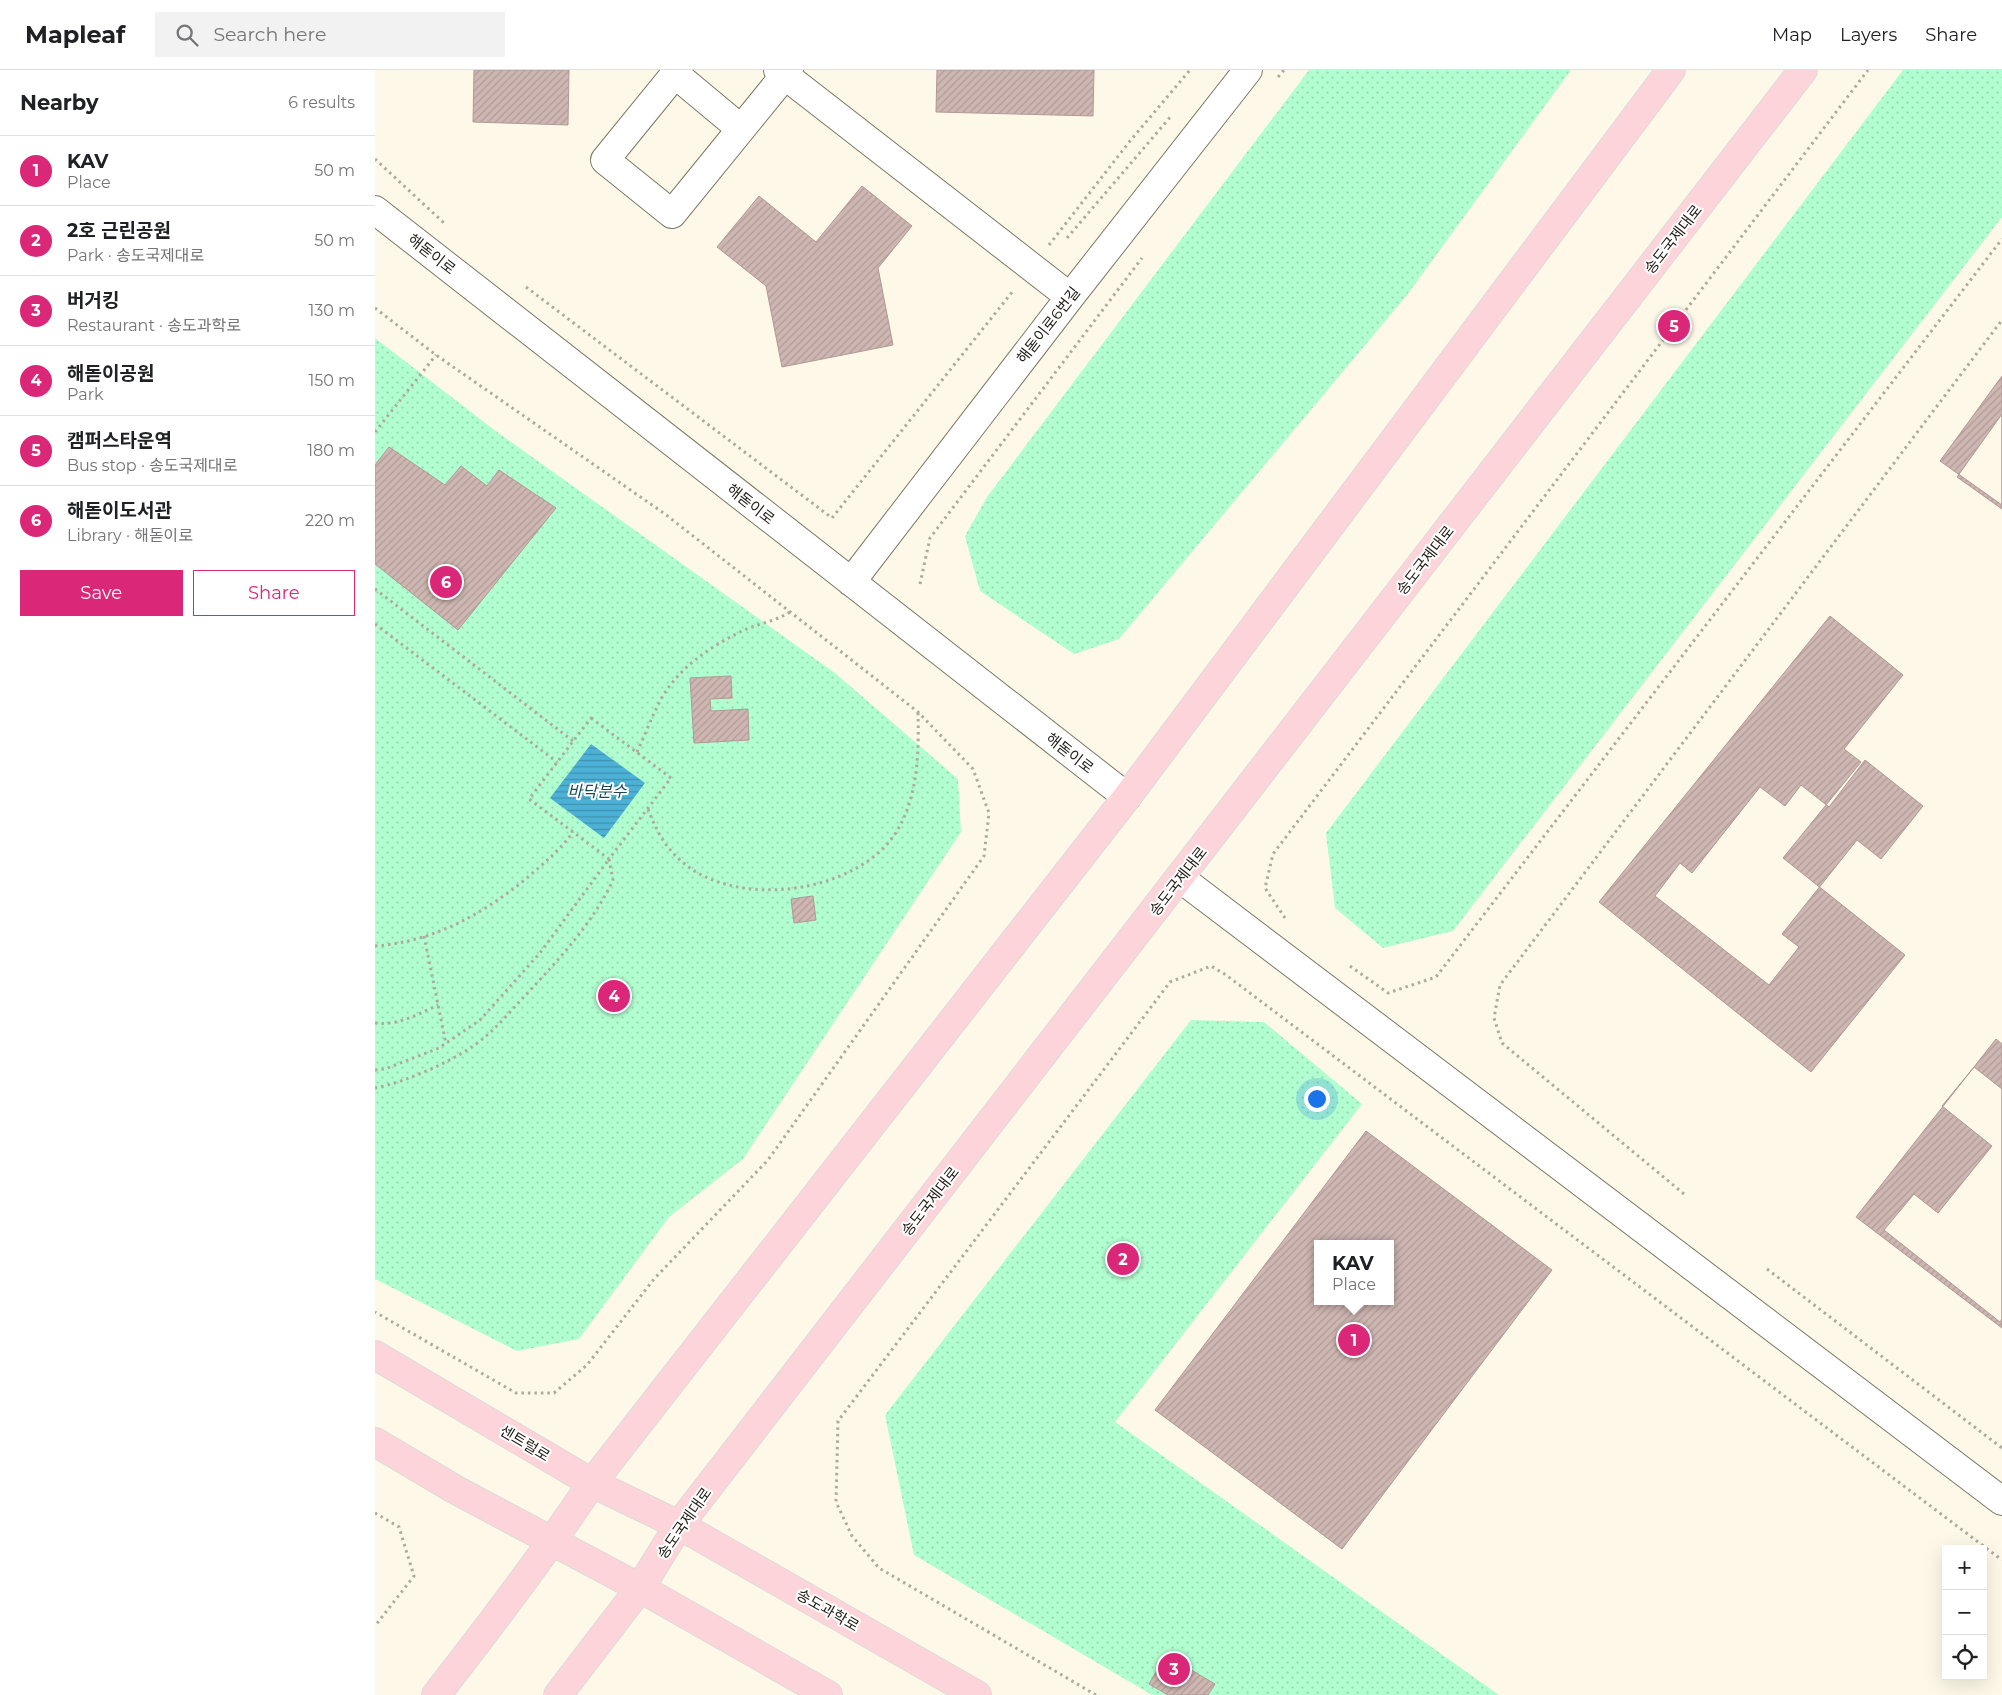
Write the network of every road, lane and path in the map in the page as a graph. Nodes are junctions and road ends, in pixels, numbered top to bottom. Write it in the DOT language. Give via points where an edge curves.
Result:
graph roads {
  1 [pos="1190,70"];
  2 [pos="1248,70"];
  3 [pos="1284,70"];
  4 [pos="1671,70"];
  5 [pos="1803,70"];
  6 [pos="1868,70"];
  7 [pos="784,72"];
  8 [pos="1278,78"];
  9 [pos="1177,110"];
  10 [pos="741,129"];
  11 [pos="375,159"];
  12 [pos="375,210"];
  13 [pos="447,226"];
  14 [pos="1067,238"];
  15 [pos="2002,239"];
  16 [pos="1047,248"];
  17 [pos="1145,254"];
  18 [pos="525,286"];
  19 [pos="1016,287"];
  20 [pos="1070,297"];
  21 [pos="375,308"];
  22 [pos="2002,320"];
  23 [pos="436,354"];
  24 [pos="375,432"];
  25 [pos="851,582"];
  26 [pos="920,584"];
  27 [pos="375,589"];
  28 [pos="790,612"];
  29 [pos="375,624"];
  30 [pos="918,712"];
  31 [pos="573,741"];
  32 [pos="637,752"];
  33 [pos="557,762"];
  34 [pos="1127,797"];
  35 [pos="647,809"];
  36 [pos="573,832"];
  37 [pos="609,859"];
  38 [pos="1180,878"];
  39 [pos="1289,924"];
  40 [pos="424,936"];
  41 [pos="375,946"];
  42 [pos="1342,961"];
  43 [pos="438,1005"];
  44 [pos="375,1023"];
  45 [pos="446,1044"];
  46 [pos="375,1070"];
  47 [pos="375,1088"];
  48 [pos="1684,1194"];
  49 [pos="1767,1269"];
  50 [pos="375,1312"];
  51 [pos="375,1355"];
  52 [pos="375,1442"];
  53 [pos="2002,1448"];
  54 [pos="592,1483"];
  55 [pos="2002,1501"];
  56 [pos="375,1513"];
  57 [pos="679,1525"];
  58 [pos="552,1542"];
  59 [pos="2002,1560"];
  60 [pos="640,1588"];
  61 [pos="375,1626"];
  62 [pos="436,1695"];
  63 [pos="558,1695"];
  64 [pos="828,1695"];
  65 [pos="977,1695"];
  66 [pos="1096,1695"];
  1 -- 16 [label="path"];
  2 -- 20 [label="street, 해돋이로6번길"];
  3 -- 8 [label="path"];
  4 -- 34 [label="main road"];
  5 -- 38 [label="main road, 송도국제대로"];
  6 -- 39 [label="path" via="1273,854 1265,888"];
  7 -- 10 [label="street"];
  7 -- 20 [label="street"];
  9 -- 14 [label="path"];
  10 -- 10 [label="street" via="673,214 605,160 675,74"];
  11 -- 13 [label="path"];
  12 -- 25 [label="street, 해돋이로"];
  15 -- 42 [label="path" via="1436,978 1388,993"];
  17 -- 26 [label="path" via="930,538"];
  18 -- 19 [label="path" via="832,518"];
  20 -- 25 [label="street, 해돋이로6번길"];
  21 -- 23 [label="path"];
  22 -- 48 [label="path" via="1500,985 1494,1018 1502,1043"];
  23 -- 24 [label="path"];
  23 -- 28 [label="path" via="665,514"];
  25 -- 34 [label="street, 해돋이로"];
  27 -- 31 [label="path"];
  28 -- 30 [label="path"];
  28 -- 32 [label="path" via="777,620 742,631 694,660 661,699"];
  29 -- 33 [label="path"];
  30 -- 35 [label="path" via="917,767 903,818 877,854 834,878 789,888 757,890 713,879 677,858 660,836"];
  30 -- 50 [label="path" via="973,769 989,813 984,856 769,1160 654,1279 587,1366 554,1393 516,1393"];
  31 -- 32 [label="path" via="591,718"];
  31 -- 33 [label="path"];
  32 -- 35 [label="path" via="671,778"];
  33 -- 36 [label="path" via="529,799"];
  34 -- 54 [label="main road"];
  35 -- 37 [label="path"];
  36 -- 37 [label="path"];
  36 -- 40 [label="path" via="552,856 496,901 455,925"];
  37 -- 45 [label="path" via="540,953 481,1020"];
  37 -- 47 [label="path" via="613,880 584,927 549,970 485,1038 436,1068"];
  38 -- 55 [label="street"];
  38 -- 57 [label="main road, 송도국제대로"];
  40 -- 41 [label="path"];
  40 -- 43 [label="path"];
  43 -- 44 [label="path" via="414,1017"];
  43 -- 45 [label="path"];
  45 -- 46 [label="path"];
  49 -- 53 [label="path"];
  51 -- 54 [label="main road, 센트럴로"];
  52 -- 58 [label="main road"];
  54 -- 57 [label="main road, 센트럴로"];
  54 -- 58 [label="main road"];
  56 -- 61 [label="path" via="399,1528 414,1576"];
  57 -- 60 [label="main road, 송도국제대로"];
  57 -- 65 [label="main road, 송도과학로"];
  58 -- 60 [label="main road"];
  58 -- 62 [label="main road"];
  59 -- 66 [label="path" via="1211,966 1170,982 838,1421 836,1502 852,1536 879,1568"];
  60 -- 63 [label="main road, 송도국제대로"];
  60 -- 64 [label="main road"];
}
